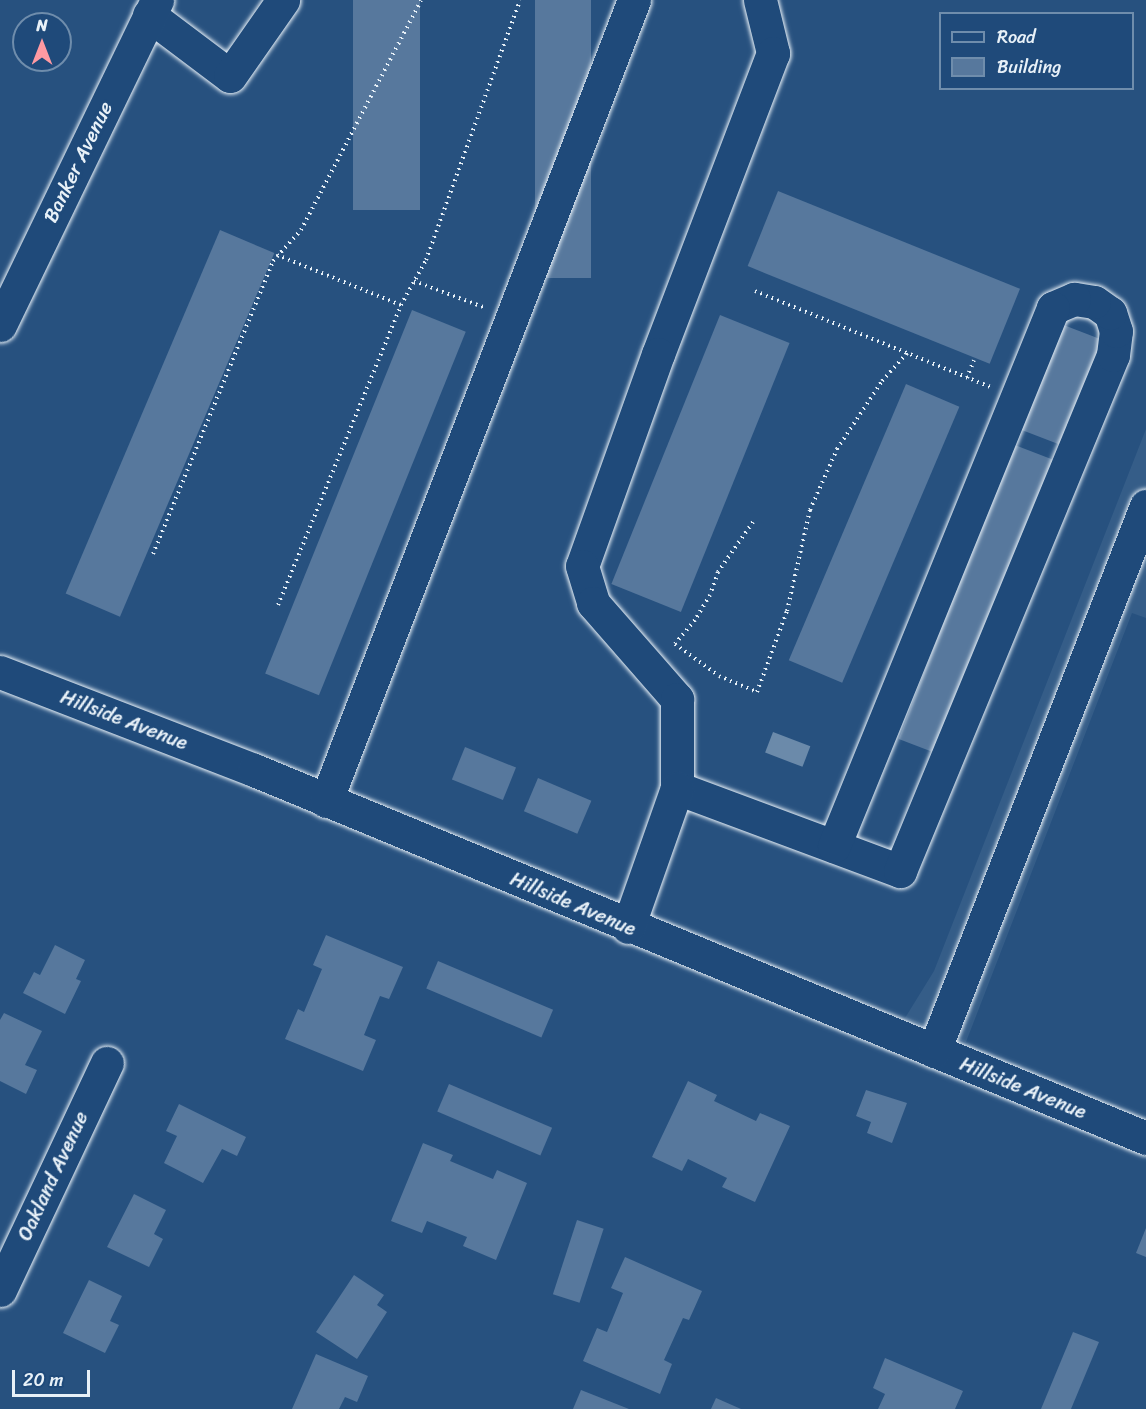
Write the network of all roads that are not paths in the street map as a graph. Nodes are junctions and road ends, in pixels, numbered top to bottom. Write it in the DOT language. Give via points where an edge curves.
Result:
graph roads {
  1 [pos="283,0"];
  2 [pos="634,0"];
  3 [pos="760,0"];
  4 [pos="153,8"];
  5 [pos="0,325"];
  6 [pos="1146,506"];
  7 [pos="0,672"];
  8 [pos="676,788"];
  9 [pos="326,801"];
  10 [pos="834,846"];
  11 [pos="628,927"];
  12 [pos="934,1051"];
  13 [pos="107,1063"];
  14 [pos="1146,1138"];
  15 [pos="0,1290"];
  1 -- 4 [label="street" via="230,76"];
  2 -- 9 [label="street"];
  3 -- 8 [label="street" via="773,53 582,566 593,603 676,699"];
  4 -- 5 [label="street, Banker Avenue"];
  6 -- 12 [label="street"];
  7 -- 9 [label="street, Hillside Avenue"];
  8 -- 10 [label="street"];
  8 -- 11 [label="street"];
  9 -- 11 [label="street, Hillside Avenue"];
  10 -- 10 [label="street" via="1053,308 1074,299 1094,302 1110,313 1116,331 1113,355 900,871"];
  11 -- 12 [label="street, Hillside Avenue"];
  12 -- 14 [label="street, Hillside Avenue"];
  13 -- 15 [label="street, Oakland Avenue"];
}
